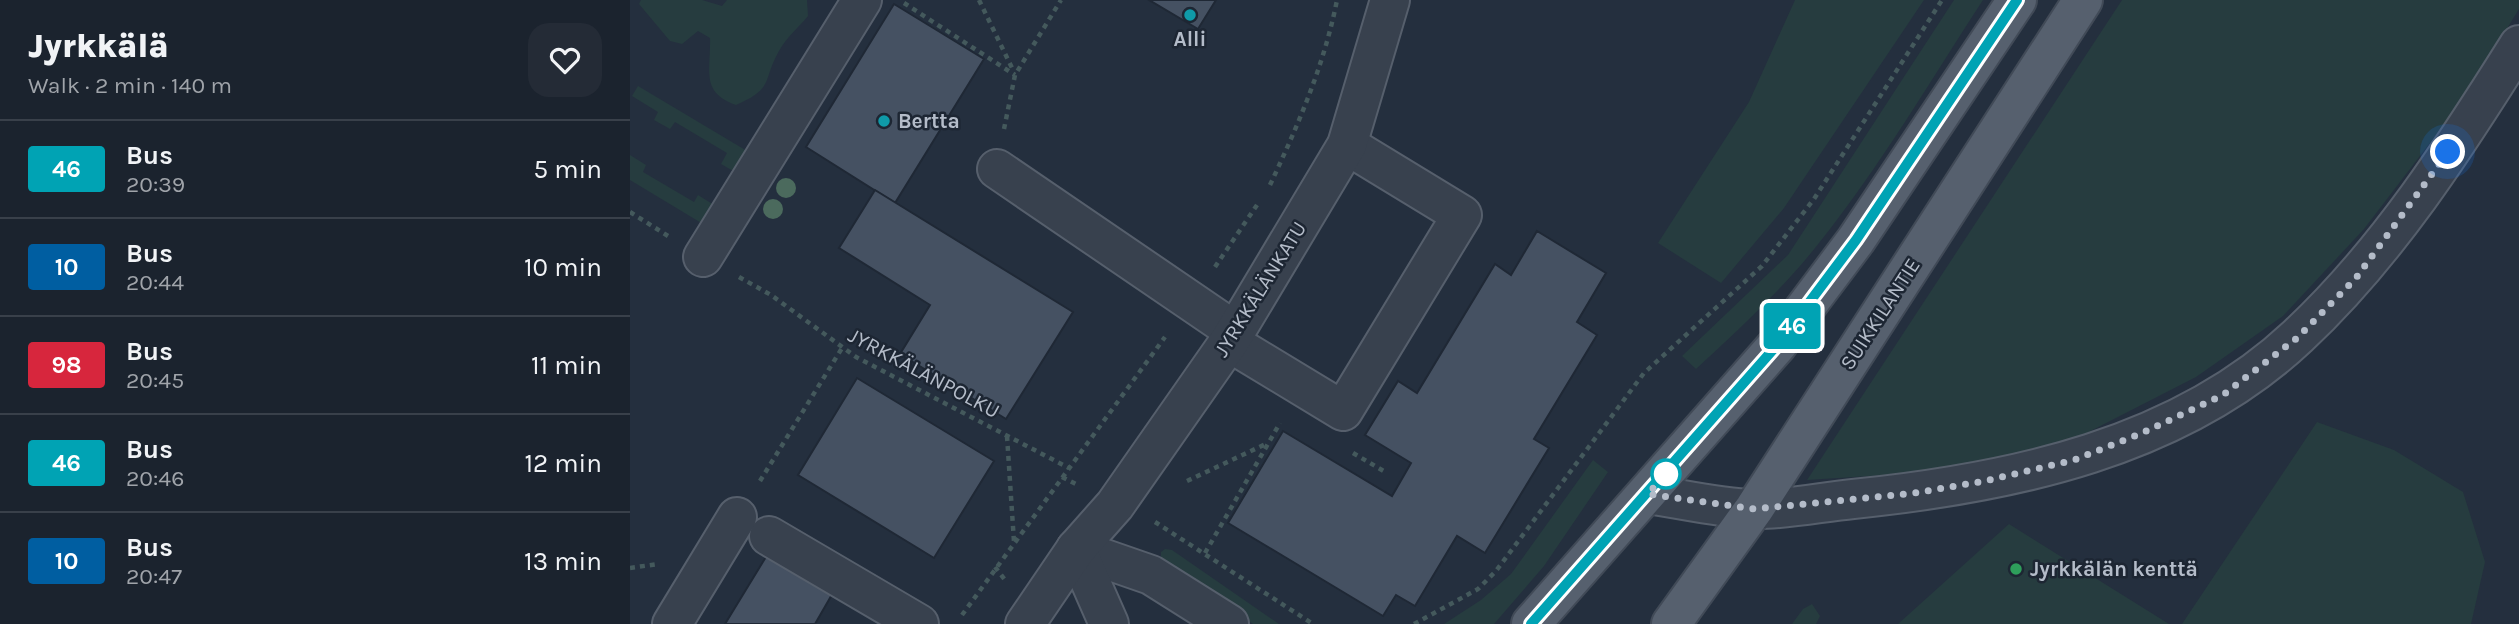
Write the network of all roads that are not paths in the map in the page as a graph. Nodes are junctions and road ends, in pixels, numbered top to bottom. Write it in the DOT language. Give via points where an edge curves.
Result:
graph roads {
  1 [pos="862,0"];
  2 [pos="1390,0"];
  3 [pos="2017,0"];
  4 [pos="2083,0"];
  5 [pos="2519,45"];
  6 [pos="1347,145"];
  7 [pos="997,169"];
  8 [pos="703,257"];
  9 [pos="1232,337"];
  10 [pos="1648,494"];
  11 [pos="1754,509"];
  12 [pos="1076,549"];
  13 [pos="672,624"];
  14 [pos="919,624"];
  15 [pos="1025,624"];
  16 [pos="1110,624"];
  17 [pos="1229,624"];
  18 [pos="1531,624"];
  19 [pos="1671,624"];
  1 -- 8 [label="street"];
  2 -- 6 [label="street, JYRKKÄLÄNKATU"];
  3 -- 10 [label="main road" via="1856,240 1778,344"];
  4 -- 11 [label="main road, SUIKKILANTIE"];
  5 -- 11 [label="street" via="2356,278 2297,338 2223,395 2074,460 1915,493"];
  6 -- 9 [label="street, JYRKKÄLÄNKATU"];
  6 -- 9 [label="street" via="1462,215 1343,411 1300,387"];
  7 -- 9 [label="street"];
  9 -- 12 [label="street, JYRKKÄLÄNKATU" via="1115,505"];
  10 -- 11 [label="street"];
  10 -- 18 [label="main road"];
  11 -- 19 [label="main road, SUIKKILANTIE"];
  12 -- 15 [label="street, JYRKKÄLÄNKATU"];
  12 -- 16 [label="street"];
  12 -- 17 [label="street" via="1151,575"];
  13 -- 14 [label="street" via="753,526"];
}
